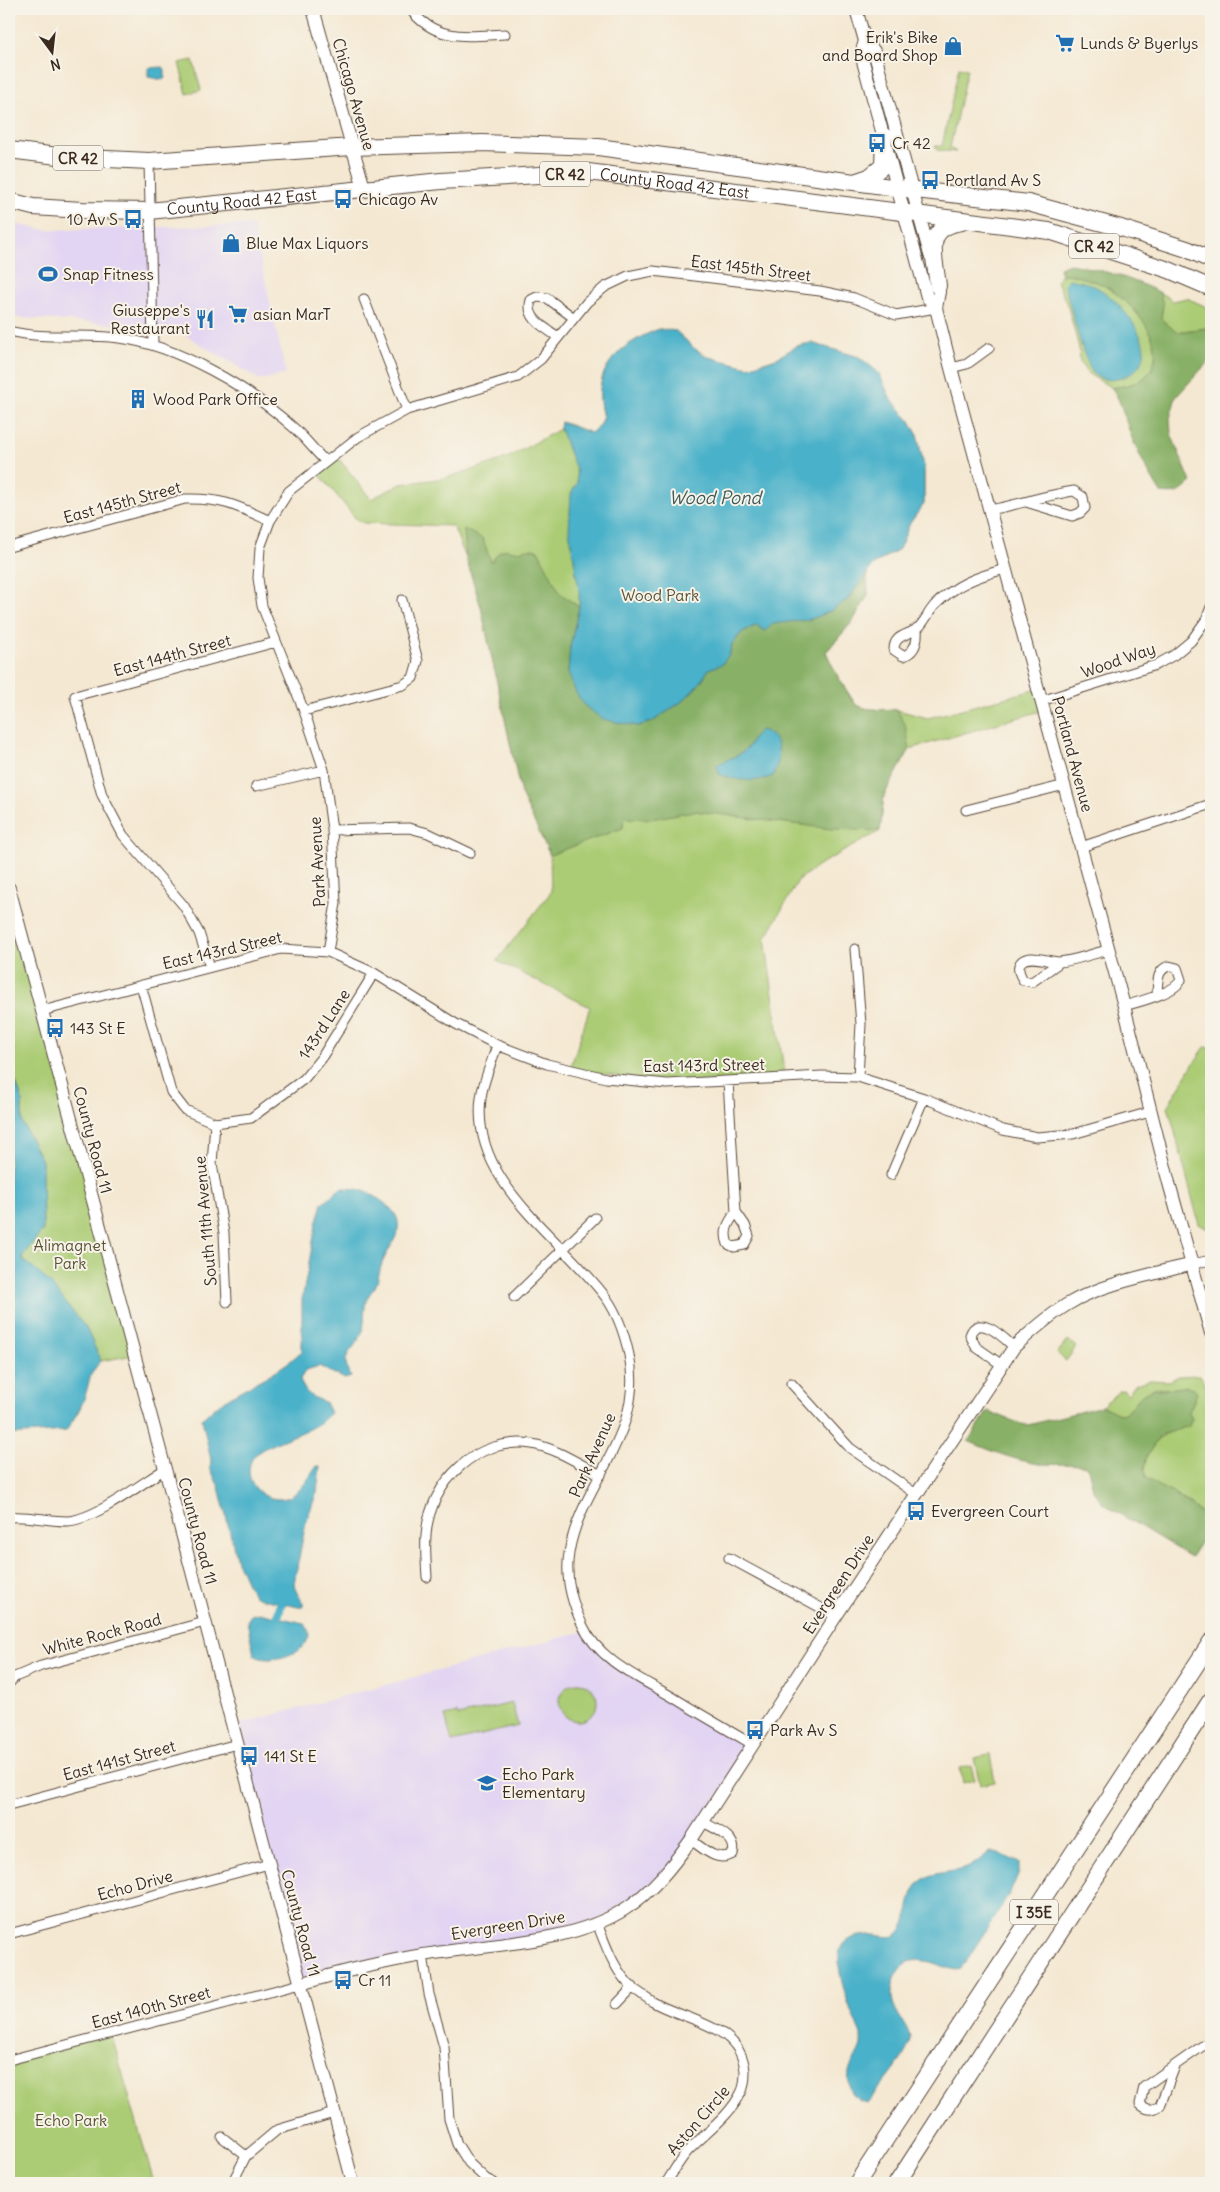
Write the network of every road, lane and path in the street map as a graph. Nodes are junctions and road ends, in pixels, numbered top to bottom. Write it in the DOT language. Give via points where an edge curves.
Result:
graph roads {
  1 [pos="312,9"];
  2 [pos="410,9"];
  3 [pos="856,9"];
  4 [pos="505,34"];
  5 [pos="865,42"];
  6 [pos="884,136"];
  7 [pos="352,147"];
  8 [pos="9,150"];
  9 [pos="149,161"];
  10 [pos="852,182"];
  11 [pos="364,188"];
  12 [pos="906,189"];
  13 [pos="9,201"];
  14 [pos="149,211"];
  15 [pos="912,213"];
  16 [pos="973,221"];
  17 [pos="1211,260"];
  18 [pos="938,286"];
  19 [pos="1211,288"];
  20 [pos="364,299"];
  21 [pos="936,308"];
  22 [pos="574,318"];
  23 [pos="9,331"];
  24 [pos="558,338"];
  25 [pos="153,344"];
  26 [pos="988,348"];
  27 [pos="952,368"];
  28 [pos="407,410"];
  29 [pos="324,461"];
  30 [pos="1026,502"];
  31 [pos="989,510"];
  32 [pos="270,521"];
  33 [pos="9,547"];
  34 [pos="1005,569"];
  35 [pos="402,600"];
  36 [pos="1211,607"];
  37 [pos="918,628"];
  38 [pos="276,642"];
  39 [pos="1042,701"];
  40 [pos="304,711"];
  41 [pos="324,770"];
  42 [pos="256,786"];
  43 [pos="1065,786"];
  44 [pos="1211,804"];
  45 [pos="966,810"];
  46 [pos="332,830"];
  47 [pos="1081,847"];
  48 [pos="470,853"];
  49 [pos="9,888"];
  50 [pos="854,949"];
  51 [pos="1109,950"];
  52 [pos="328,952"];
  53 [pos="1060,962"];
  54 [pos="210,966"];
  55 [pos="374,973"];
  56 [pos="140,985"];
  57 [pos="1157,995"];
  58 [pos="1124,1006"];
  59 [pos="42,1012"];
  60 [pos="497,1045"];
  61 [pos="858,1077"];
  62 [pos="728,1081"];
  63 [pos="924,1098"];
  64 [pos="1150,1112"];
  65 [pos="215,1123"];
  66 [pos="891,1175"];
  67 [pos="736,1212"];
  68 [pos="595,1218"];
  69 [pos="563,1249"];
  70 [pos="1211,1260"];
  71 [pos="1193,1264"];
  72 [pos="514,1297"];
  73 [pos="227,1302"];
  74 [pos="1211,1333"];
  75 [pos="1014,1347"];
  76 [pos="1002,1365"];
  77 [pos="791,1383"];
  78 [pos="165,1469"];
  79 [pos="601,1475"];
  80 [pos="916,1494"];
  81 [pos="9,1517"];
  82 [pos="730,1558"];
  83 [pos="427,1576"];
  84 [pos="836,1616"];
  85 [pos="206,1622"];
  86 [pos="1211,1642"];
  87 [pos="9,1683"];
  88 [pos="1211,1700"];
  89 [pos="237,1744"];
  90 [pos="752,1744"];
  91 [pos="9,1805"];
  92 [pos="703,1822"];
  93 [pos="691,1840"];
  94 [pos="269,1864"];
  95 [pos="597,1923"];
  96 [pos="9,1934"];
  97 [pos="423,1955"];
  98 [pos="300,1984"];
  99 [pos="632,1987"];
  100 [pos="617,2004"];
  101 [pos="1211,2040"];
  102 [pos="9,2060"];
  103 [pos="1175,2066"];
  104 [pos="334,2113"];
  105 [pos="222,2137"];
  106 [pos="246,2156"];
  107 [pos="232,2183"];
  108 [pos="353,2183"];
  109 [pos="494,2183"];
  110 [pos="666,2183"];
  111 [pos="857,2183"];
  112 [pos="897,2183"];
  1 -- 7 [label="street, Chicago Avenue"];
  2 -- 4 [label="street" via="419,21 434,31 461,36"];
  3 -- 5 [label="street, Portland Avenue"];
  5 -- 6 [label="street, Portland Avenue" via="861,54"];
  5 -- 12 [label="street, Portland Avenue" via="874,51"];
  6 -- 10 [label="highway" via="883,166 869,178"];
  6 -- 12 [label="street, Portland Avenue"];
  7 -- 9 [label="highway, County Road 42 East / CR 42"];
  7 -- 10 [label="highway, County Road 42 East / CR 42" via="482,143 598,147"];
  7 -- 11 [label="street, Chicago Avenue"];
  8 -- 9 [label="highway, County Road 42 East / CR 42" via="66,157"];
  9 -- 14 [label="street"];
  10 -- 12 [label="highway, County Road 42 East / CR 42"];
  11 -- 14 [label="highway, County Road 42 East / CR 42"];
  11 -- 15 [label="highway, County Road 42 East / CR 42" via="588,172"];
  12 -- 15 [label="street, Portland Avenue"];
  12 -- 17 [label="highway, County Road 42 East / CR 42" via="1028,203 1121,228"];
  13 -- 14 [label="highway, County Road 42 East / CR 42" via="82,210"];
  14 -- 25 [label="street"];
  15 -- 16 [label="highway, County Road 42 East / CR 42"];
  15 -- 18 [label="street, Portland Avenue"];
  15 -- 21 [label="street, Portland Avenue" via="927,297"];
  16 -- 18 [label="highway" via="948,224 935,237"];
  16 -- 19 [label="highway, County Road 42 East / CR 42" via="1049,231 1169,270"];
  18 -- 21 [label="street, Portland Avenue"];
  20 -- 28 [label="street"];
  21 -- 22 [label="street, East 145th Street" via="896,315 854,298 820,291 653,272 628,276 605,287"];
  21 -- 27 [label="street, Portland Avenue"];
  22 -- 24 [label="street, East 145th Street"];
  22 -- 24 [label="street" via="547,298 537,296 530,300 531,317"];
  23 -- 25 [label="street" via="118,338"];
  24 -- 28 [label="street, East 145th Street" via="541,359 518,377"];
  25 -- 29 [label="street" via="191,359 261,402 294,428"];
  26 -- 27 [label="street" via="967,364"];
  27 -- 31 [label="street, Portland Avenue"];
  28 -- 29 [label="street, East 145th Street" via="358,437"];
  29 -- 32 [label="street, East 145th Street" via="289,491"];
  30 -- 30 [label="street" via="1072,516 1085,508 1083,497 1074,491"];
  30 -- 31 [label="street"];
  31 -- 34 [label="street, Portland Avenue"];
  32 -- 33 [label="street, East 145th Street" via="226,502 206,498 185,499"];
  32 -- 38 [label="street" via="260,548 258,578 262,606"];
  34 -- 37 [label="street" via="970,579 948,593"];
  34 -- 39 [label="street, Portland Avenue"];
  35 -- 40 [label="street" via="418,661 412,678 403,685"];
  36 -- 39 [label="street, Wood Way" via="1206,620 1190,641 1174,655 1156,665"];
  38 -- 40 [label="street, Park Avenue"];
  38 -- 54 [label="street, East 144th Street" via="75,696 102,795 123,835 184,906 199,934"];
  39 -- 43 [label="street, Portland Avenue"];
  40 -- 41 [label="street, Park Avenue"];
  41 -- 42 [label="street"];
  41 -- 46 [label="street, Park Avenue"];
  43 -- 45 [label="street"];
  43 -- 47 [label="street, Portland Avenue"];
  44 -- 47 [label="street"];
  46 -- 48 [label="street" via="409,828 428,833"];
  46 -- 52 [label="street, Park Avenue" via="336,903"];
  47 -- 51 [label="street, Portland Avenue"];
  49 -- 59 [label="street, County Road 11"];
  50 -- 61 [label="street" via="861,1024"];
  51 -- 53 [label="street"];
  51 -- 58 [label="street, Portland Avenue"];
  52 -- 54 [label="street, East 143rd Street" via="281,949"];
  52 -- 55 [label="street, East 143rd Street"];
  54 -- 56 [label="street, East 143rd Street"];
  55 -- 60 [label="street, East 143rd Street" via="456,1024"];
  55 -- 65 [label="street, 143rd Lane" via="322,1057 304,1079 250,1118"];
  56 -- 59 [label="street, East 143rd Street"];
  56 -- 65 [label="street" via="171,1092 186,1110"];
  57 -- 58 [label="street"];
  58 -- 64 [label="street, Portland Avenue"];
  59 -- 78 [label="street, County Road 11"];
  60 -- 62 [label="street, East 143rd Street" via="547,1064 606,1078 667,1084"];
  60 -- 69 [label="street, Park Avenue" via="481,1097 481,1125 486,1150 507,1190"];
  61 -- 62 [label="street, East 143rd Street"];
  61 -- 63 [label="street, East 143rd Street"];
  62 -- 67 [label="street"];
  63 -- 64 [label="street, East 143rd Street" via="1002,1130 1037,1137 1072,1134"];
  63 -- 66 [label="street"];
  64 -- 71 [label="street, Portland Avenue"];
  65 -- 73 [label="street, South 11th Avenue" via="212,1164 224,1232"];
  68 -- 69 [label="street"];
  69 -- 72 [label="street"];
  69 -- 79 [label="street, Park Avenue" via="608,1300 629,1356 632,1383 628,1412"];
  70 -- 71 [label="street"];
  71 -- 74 [label="street, Portland Avenue"];
  71 -- 75 [label="street, Evergreen Drive" via="1107,1287 1070,1303"];
  75 -- 76 [label="street, Evergreen Drive"];
  75 -- 76 [label="street" via="984,1326 972,1330 970,1335 976,1347"];
  76 -- 80 [label="street, Evergreen Drive"];
  77 -- 80 [label="street" via="850,1448"];
  78 -- 81 [label="street" via="88,1517 67,1521 22,1515"];
  78 -- 85 [label="street, County Road 11"];
  79 -- 83 [label="street" via="553,1450 531,1444 502,1444 474,1455 450,1474 435,1499 426,1533"];
  79 -- 90 [label="street, Park Avenue" via="576,1525 568,1554 570,1592 582,1626 618,1665"];
  80 -- 84 [label="street, Evergreen Drive"];
  82 -- 84 [label="street"];
  84 -- 90 [label="street, Evergreen Drive"];
  85 -- 87 [label="street, White Rock Road" via="41,1666"];
  85 -- 89 [label="street, County Road 11"];
  86 -- 111 [label="highway, I 35E"];
  88 -- 112 [label="highway, I 35E"];
  89 -- 91 [label="street, East 141st Street"];
  89 -- 94 [label="street, County Road 11"];
  90 -- 92 [label="street, Evergreen Drive"];
  92 -- 93 [label="street, Evergreen Drive"];
  92 -- 93 [label="street" via="732,1839 733,1854 726,1858 718,1857"];
  93 -- 95 [label="street, Evergreen Drive" via="652,1888 625,1909"];
  94 -- 96 [label="street, Echo Drive"];
  94 -- 98 [label="street, County Road 11"];
  95 -- 97 [label="street, Evergreen Drive" via="562,1934"];
  95 -- 99 [label="street, Aston Circle" via="614,1964"];
  97 -- 98 [label="street, Evergreen Drive" via="362,1966"];
  97 -- 109 [label="street" via="429,1994 444,2047 449,2119 457,2144 469,2163"];
  98 -- 102 [label="street, East 140th Street"];
  98 -- 104 [label="street, County Road 11"];
  99 -- 100 [label="street"];
  99 -- 110 [label="street, Aston Circle" via="654,2003 730,2038 744,2064 742,2092 732,2108 686,2153"];
  101 -- 103 [label="street"];
  103 -- 103 [label="street" via="1144,2087 1140,2104 1145,2109 1153,2110 1160,2106"];
  104 -- 106 [label="street" via="277,2130"];
  104 -- 108 [label="street, County Road 11"];
  105 -- 106 [label="street"];
  106 -- 107 [label="street"];
}
